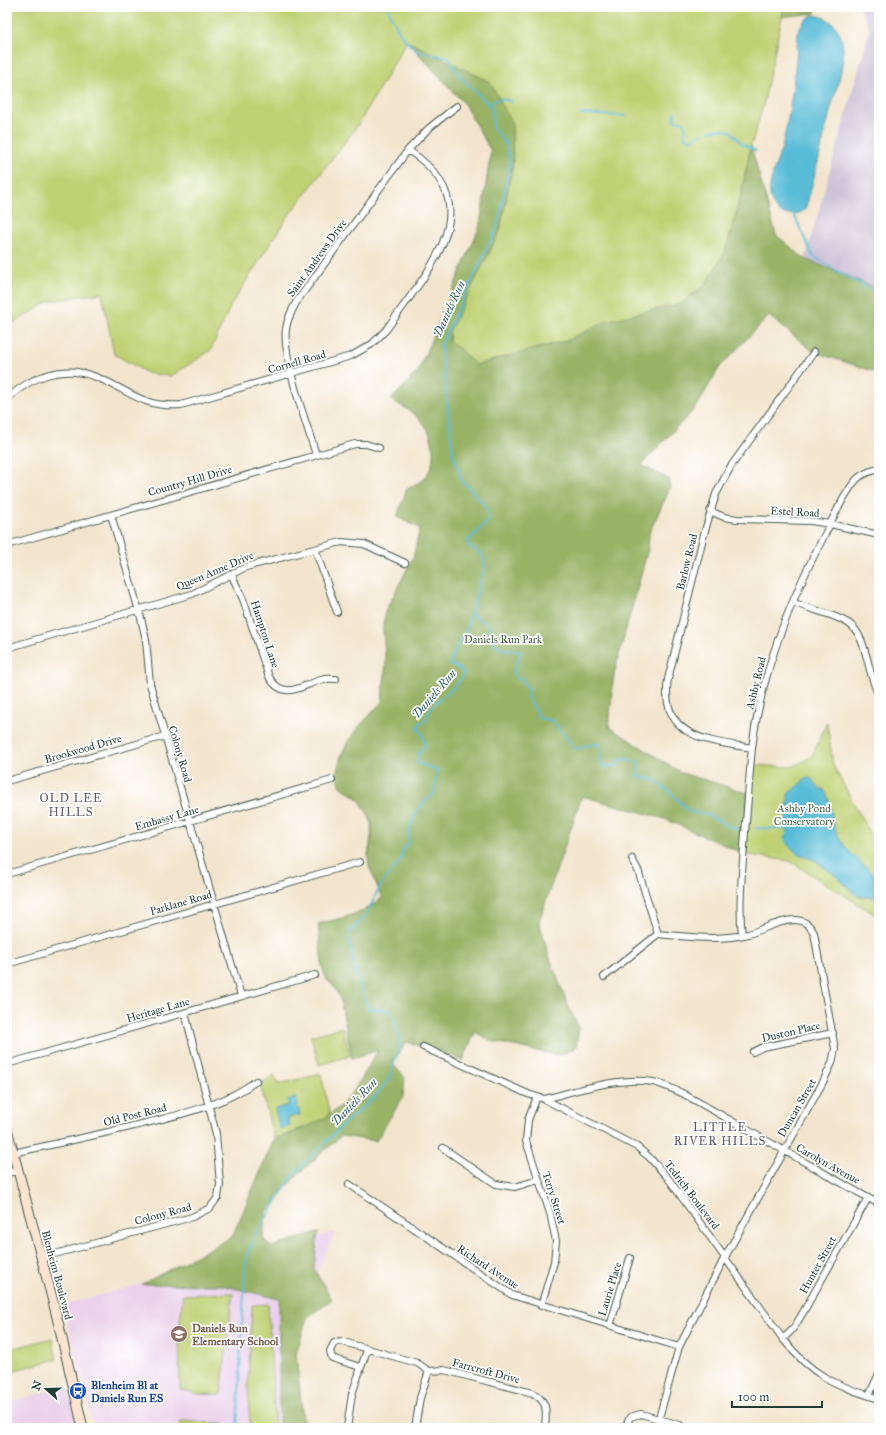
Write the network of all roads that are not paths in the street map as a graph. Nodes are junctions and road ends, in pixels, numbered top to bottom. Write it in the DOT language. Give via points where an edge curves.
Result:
graph roads {
  1 [pos="457,106"];
  2 [pos="408,150"];
  3 [pos="814,352"];
  4 [pos="292,374"];
  5 [pos="7,399"];
  6 [pos="379,448"];
  7 [pos="316,455"];
  8 [pos="879,469"];
  9 [pos="710,511"];
  10 [pos="111,515"];
  11 [pos="830,524"];
  12 [pos="879,535"];
  13 [pos="7,544"];
  14 [pos="316,549"];
  15 [pos="405,563"];
  16 [pos="231,574"];
  17 [pos="793,602"];
  18 [pos="138,609"];
  19 [pos="337,612"];
  20 [pos="7,648"];
  21 [pos="336,679"];
  22 [pos="879,695"];
  23 [pos="165,736"];
  24 [pos="752,748"];
  25 [pos="332,780"];
  26 [pos="7,781"];
  27 [pos="190,821"];
  28 [pos="632,859"];
  29 [pos="360,862"];
  30 [pos="7,874"];
  31 [pos="214,904"];
  32 [pos="658,934"];
  33 [pos="742,935"];
  34 [pos="7,964"];
  35 [pos="315,975"];
  36 [pos="604,977"];
  37 [pos="241,996"];
  38 [pos="185,1013"];
  39 [pos="833,1033"];
  40 [pos="423,1047"];
  41 [pos="753,1052"];
  42 [pos="7,1064"];
  43 [pos="256,1081"];
  44 [pos="537,1097"];
  45 [pos="544,1099"];
  46 [pos="209,1106"];
  47 [pos="7,1128"];
  48 [pos="443,1148"];
  49 [pos="784,1151"];
  50 [pos="14,1153"];
  51 [pos="18,1171"];
  52 [pos="7,1173"];
  53 [pos="538,1180"];
  54 [pos="349,1184"];
  55 [pos="868,1198"];
  56 [pos="879,1204"];
  57 [pos="724,1257"];
  58 [pos="40,1258"];
  59 [pos="630,1258"];
  60 [pos="541,1306"];
  61 [pos="610,1326"];
  62 [pos="783,1339"];
  63 [pos="679,1347"];
  64 [pos="367,1350"];
  65 [pos="360,1367"];
  66 [pos="429,1371"];
  67 [pos="879,1374"];
  68 [pos="869,1395"];
  69 [pos="879,1399"];
  70 [pos="658,1418"];
  71 [pos="680,1425"];
  72 [pos="83,1428"];
  73 [pos="347,1428"];
  74 [pos="415,1428"];
  75 [pos="545,1428"];
  76 [pos="626,1428"];
  1 -- 2 [label="street, Saint Andrews Drive" via="429,128"];
  2 -- 4 [label="street, Saint Andrews Drive" via="293,308 287,324 285,343"];
  2 -- 4 [label="street, Cornell Road" via="436,173 444,188 449,205 449,221 443,246 386,330 372,344 351,356"];
  3 -- 9 [label="street, Barlow Road" via="731,466"];
  4 -- 5 [label="street, Cornell Road" via="193,403 170,406 144,402 91,375 61,372 32,380"];
  4 -- 7 [label="street, Saint Andrews Drive"];
  6 -- 7 [label="street, Country Hill Drive" via="355,444"];
  7 -- 10 [label="street, Country Hill Drive"];
  8 -- 11 [label="street, Ashby Road" via="856,480"];
  9 -- 11 [label="street, Estel Road" via="737,519"];
  9 -- 24 [label="street, Barlow Road" via="668,679 667,699 675,720 690,734"];
  10 -- 13 [label="street, Country Hill Drive"];
  10 -- 18 [label="street, Colony Road"];
  11 -- 12 [label="street, Estel Road"];
  11 -- 17 [label="street, Ashby Road"];
  14 -- 15 [label="street, Queen Anne Drive" via="341,542 357,542"];
  14 -- 16 [label="street, Queen Anne Drive" via="252,565"];
  14 -- 19 [label="street"];
  16 -- 18 [label="street, Queen Anne Drive" via="192,594"];
  16 -- 21 [label="street, Hampton Lane" via="243,599 269,677 274,684 284,690 293,691 318,680"];
  17 -- 22 [label="street" via="843,620 854,627"];
  17 -- 24 [label="street, Ashby Road" via="770,665"];
  18 -- 20 [label="street, Queen Anne Drive"];
  18 -- 23 [label="street, Colony Road" via="146,640 150,684"];
  23 -- 26 [label="street, Brookwood Drive"];
  23 -- 27 [label="street, Colony Road"];
  24 -- 33 [label="street, Ashby Road" via="740,922"];
  25 -- 27 [label="street, Embassy Lane"];
  27 -- 30 [label="street, Embassy Lane"];
  27 -- 31 [label="street, Colony Road"];
  28 -- 32 [label="street" via="638,870"];
  29 -- 31 [label="street, Parklane Road"];
  31 -- 34 [label="street, Parklane Road"];
  31 -- 37 [label="street, Colony Road"];
  32 -- 33 [label="street" via="716,937"];
  32 -- 36 [label="street"];
  33 -- 39 [label="street, Duncan Street" via="791,920 802,921 811,927"];
  35 -- 37 [label="street, Heritage Lane"];
  37 -- 38 [label="street, Heritage Lane"];
  38 -- 42 [label="street, Heritage Lane"];
  38 -- 46 [label="street, Colony Road"];
  39 -- 41 [label="street, Duston Place" via="763,1047"];
  39 -- 49 [label="street, Duncan Street" via="835,1049 830,1068"];
  40 -- 44 [label="street, Tedrich Boulevard"];
  43 -- 46 [label="street, Old Post Road" via="224,1101"];
  44 -- 45 [label="street, Tedrich Boulevard"];
  44 -- 53 [label="street, Terry Street" via="528,1120 526,1136"];
  45 -- 49 [label="street, Carolyn Avenue" via="618,1082 654,1082 682,1093"];
  45 -- 57 [label="street, Tedrich Boulevard" via="625,1140 649,1157 668,1178"];
  46 -- 50 [label="street, Old Post Road" via="111,1132"];
  46 -- 58 [label="street, Colony Road" via="218,1144 220,1185 218,1197 210,1208 192,1217"];
  47 -- 50 [label="main road, Blenheim Boulevard"];
  48 -- 53 [label="street" via="496,1184 515,1187"];
  49 -- 55 [label="street, Carolyn Avenue"];
  49 -- 57 [label="street, Duncan Street"];
  50 -- 51 [label="main road, Blenheim Boulevard"];
  51 -- 52 [label="street"];
  51 -- 58 [label="main road, Blenheim Boulevard"];
  53 -- 60 [label="street, Terry Street" via="550,1213 556,1241 554,1262"];
  54 -- 60 [label="street, Richard Avenue" via="502,1290"];
  55 -- 56 [label="street, Carolyn Avenue"];
  55 -- 62 [label="street, Hunter Street" via="801,1316"];
  57 -- 62 [label="street, Tedrich Boulevard"];
  57 -- 63 [label="street, Duncan Street"];
  58 -- 72 [label="main road, Blenheim Boulevard"];
  59 -- 61 [label="street, Laurie Place"];
  60 -- 61 [label="street, Richard Avenue"];
  61 -- 63 [label="street, Richard Avenue"];
  62 -- 68 [label="street, Tedrich Boulevard" via="802,1361 820,1376 843,1388"];
  63 -- 70 [label="street, Duncan Street"];
  64 -- 65 [label="street"];
  64 -- 65 [label="street" via="340,1341 334,1343 330,1351 332,1358"];
  64 -- 66 [label="street" via="417,1363"];
  65 -- 73 [label="street" via="352,1394"];
  66 -- 74 [label="street" via="420,1398"];
  66 -- 75 [label="street, Farrcroft Drive" via="444,1370 533,1394 545,1403"];
  67 -- 68 [label="street"];
  68 -- 69 [label="street, Tedrich Boulevard"];
  70 -- 71 [label="street"];
  70 -- 76 [label="street" via="634,1415 628,1420"];
}
